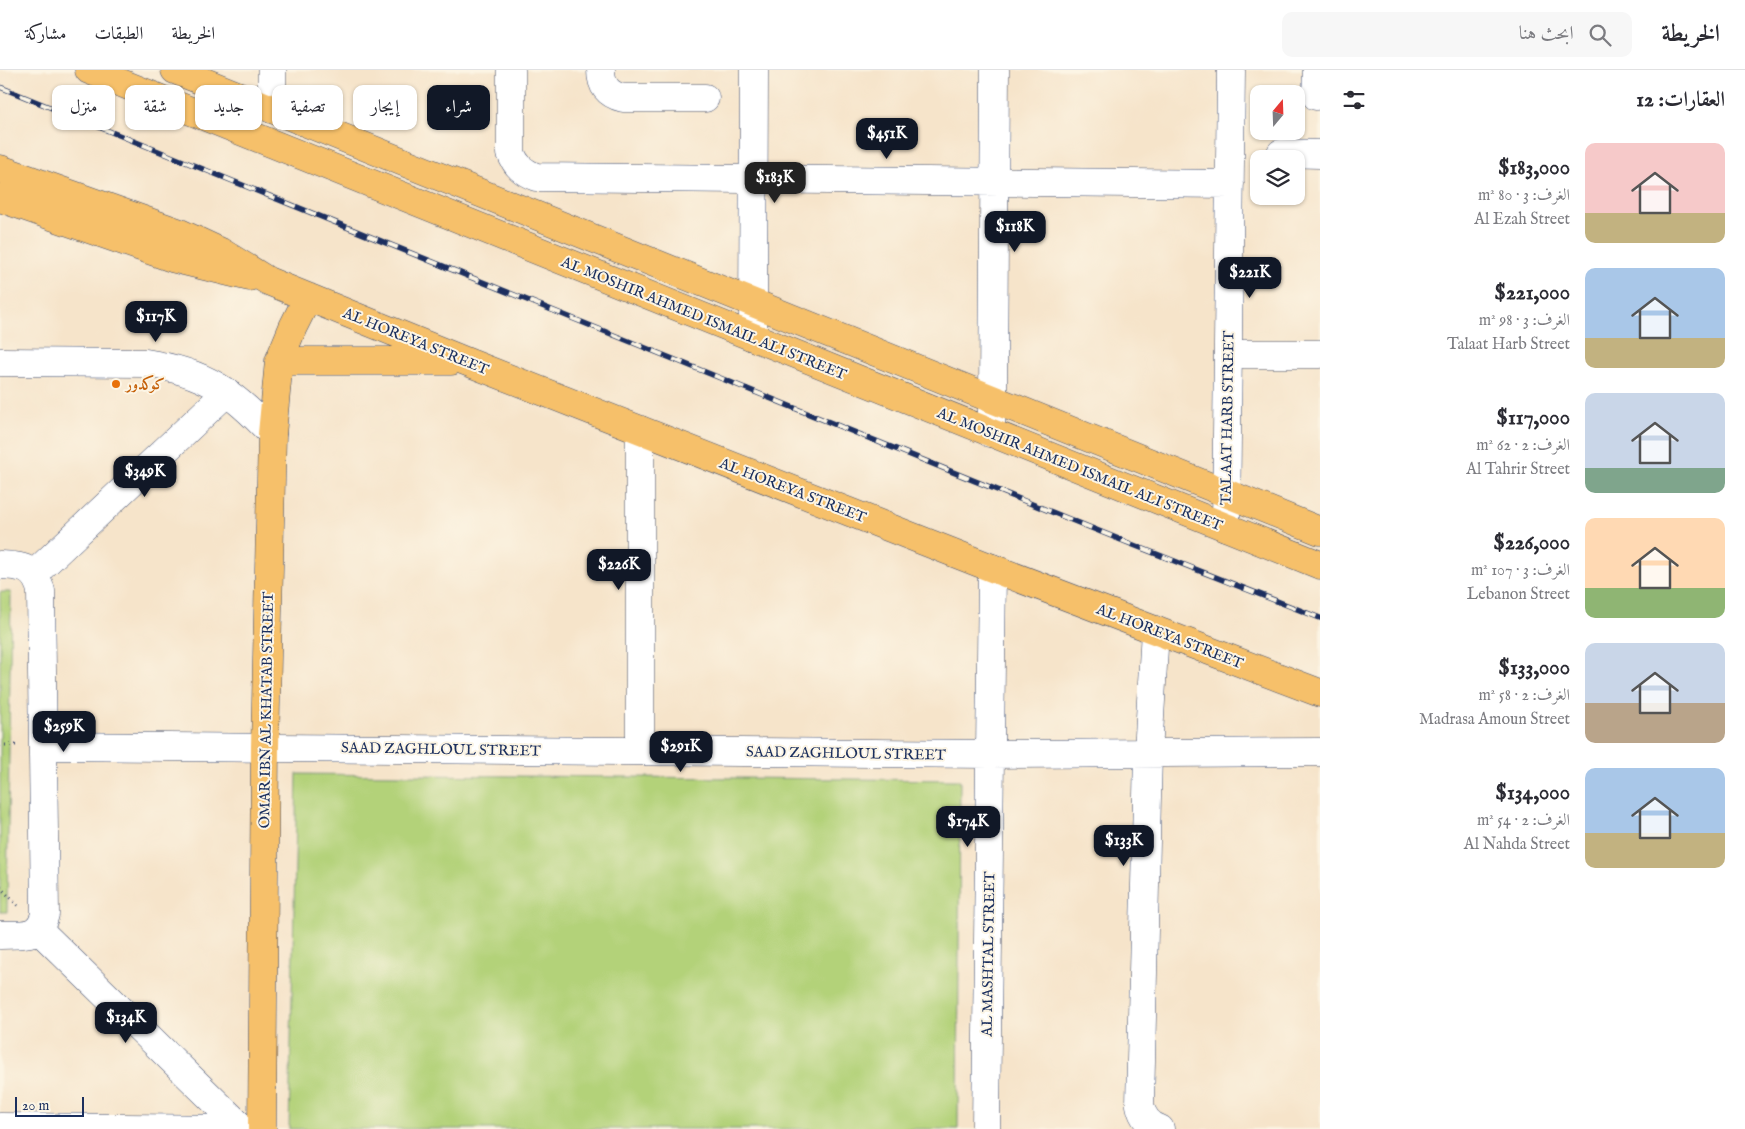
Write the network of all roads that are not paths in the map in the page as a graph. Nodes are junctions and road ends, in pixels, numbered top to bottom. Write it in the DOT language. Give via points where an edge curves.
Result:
graph roads {
  1 [pos="89,70"];
  2 [pos="175,70"];
  3 [pos="272,70"];
  4 [pos="511,70"];
  5 [pos="601,70"];
  6 [pos="754,70"];
  7 [pos="995,70"];
  8 [pos="1231,70"];
  9 [pos="272,85"];
  10 [pos="705,98"];
  11 [pos="272,109"];
  12 [pos="324,130"];
  13 [pos="1305,154"];
  14 [pos="1320,154"];
  15 [pos="0,169"];
  16 [pos="754,180"];
  17 [pos="994,182"];
  18 [pos="1230,184"];
  19 [pos="0,198"];
  20 [pos="268,280"];
  21 [pos="308,297"];
  22 [pos="753,303"];
  23 [pos="753,337"];
  24 [pos="1228,354"];
  25 [pos="1320,354"];
  26 [pos="279,361"];
  27 [pos="465,361"];
  28 [pos="0,362"];
  29 [pos="227,392"];
  30 [pos="993,400"];
  31 [pos="640,430"];
  32 [pos="990,433"];
  33 [pos="272,434"];
  34 [pos="1226,493"];
  35 [pos="1226,527"];
  36 [pos="1320,530"];
  37 [pos="0,565"];
  38 [pos="1320,565"];
  39 [pos="992,568"];
  40 [pos="34,574"];
  41 [pos="1155,630"];
  42 [pos="1320,693"];
  43 [pos="42,746"];
  44 [pos="265,747"];
  45 [pos="640,751"];
  46 [pos="1148,752"];
  47 [pos="1320,752"];
  48 [pos="990,754"];
  49 [pos="38,929"];
  50 [pos="0,934"];
  51 [pos="0,1128"];
  52 [pos="244,1129"];
  53 [pos="262,1129"];
  54 [pos="986,1129"];
  55 [pos="1160,1129"];
  1 -- 23 [label="main road, AL MOSHIR AHMED ISMAIL ALI STREET"];
  2 -- 11 [label="main road, AL MOSHIR AHMED ISMAIL ALI STREET"];
  3 -- 9 [label="street"];
  4 -- 16 [label="street" via="511,153 520,169 536,177"];
  5 -- 10 [label="street" via="604,87 615,96"];
  6 -- 16 [label="street"];
  7 -- 17 [label="street"];
  8 -- 18 [label="street, TALAAT HARB STREET"];
  12 -- 22 [label="main road, AL MOSHIR AHMED ISMAIL ALI STREET"];
  13 -- 14 [label="street"];
  15 -- 20 [label="main road, AL HOREYA STREET" via="180,233 222,252"];
  16 -- 17 [label="street"];
  16 -- 22 [label="street"];
  17 -- 18 [label="street"];
  17 -- 30 [label="street"];
  18 -- 24 [label="street, TALAAT HARB STREET"];
  19 -- 20 [label="main road, AL HOREYA STREET" via="175,260"];
  20 -- 21 [label="main road, AL HOREYA STREET"];
  21 -- 26 [label="main road, OMAR IBN AL KHATAB STREET"];
  21 -- 27 [label="main road, AL HOREYA STREET"];
  22 -- 23 [label="street"];
  22 -- 30 [label="main road, AL MOSHIR AHMED ISMAIL ALI STREET"];
  23 -- 32 [label="main road, AL MOSHIR AHMED ISMAIL ALI STREET"];
  24 -- 25 [label="street"];
  24 -- 34 [label="street, TALAAT HARB STREET"];
  26 -- 27 [label="main road"];
  26 -- 33 [label="main road, OMAR IBN AL KHATAB STREET"];
  27 -- 31 [label="main road, AL HOREYA STREET"];
  28 -- 29 [label="street" via="146,363 189,372"];
  29 -- 33 [label="street"];
  29 -- 40 [label="street"];
  30 -- 32 [label="street"];
  30 -- 34 [label="main road, AL MOSHIR AHMED ISMAIL ALI STREET"];
  31 -- 39 [label="main road, AL HOREYA STREET"];
  31 -- 45 [label="street"];
  32 -- 35 [label="main road, AL MOSHIR AHMED ISMAIL ALI STREET"];
  33 -- 44 [label="main road, OMAR IBN AL KHATAB STREET"];
  34 -- 35 [label="street, TALAAT HARB STREET"];
  34 -- 36 [label="main road, AL MOSHIR AHMED ISMAIL ALI STREET"];
  35 -- 38 [label="main road, AL MOSHIR AHMED ISMAIL ALI STREET"];
  37 -- 40 [label="street" via="24,568"];
  39 -- 41 [label="main road, AL HOREYA STREET"];
  39 -- 48 [label="street, AL MASHTAL STREET"];
  40 -- 43 [label="street" via="41,591"];
  41 -- 42 [label="main road, AL HOREYA STREET"];
  41 -- 46 [label="street"];
  43 -- 44 [label="street, SAAD ZAGHLOUL STREET"];
  43 -- 49 [label="street" via="45,914"];
  44 -- 45 [label="street, SAAD ZAGHLOUL STREET"];
  44 -- 53 [label="main road, OMAR IBN AL KHATAB STREET"];
  45 -- 48 [label="street, SAAD ZAGHLOUL STREET"];
  46 -- 47 [label="street, SAAD ZAGHLOUL STREET"];
  46 -- 48 [label="street, SAAD ZAGHLOUL STREET"];
  46 -- 55 [label="street" via="1140,1105 1142,1115"];
  48 -- 54 [label="street, AL MASHTAL STREET"];
  49 -- 50 [label="street" via="31,933"];
  49 -- 52 [label="street"];
  51 -- 52 [label="street"];
}
